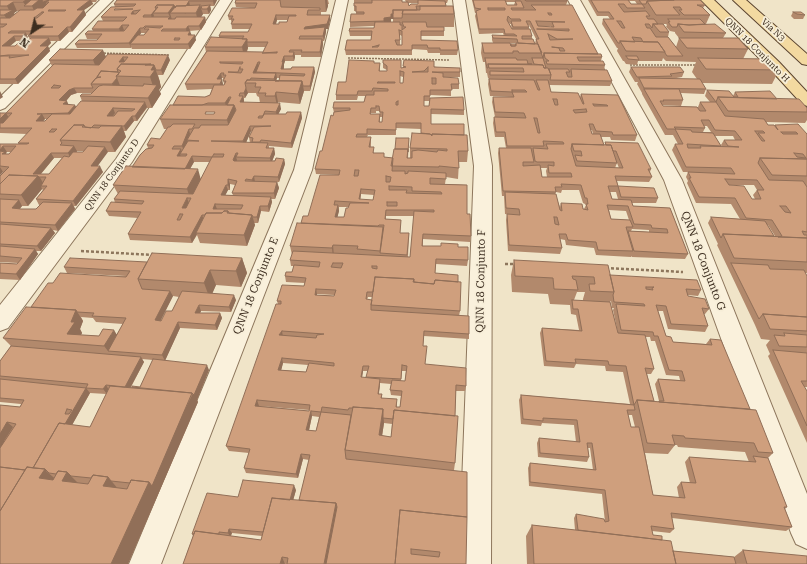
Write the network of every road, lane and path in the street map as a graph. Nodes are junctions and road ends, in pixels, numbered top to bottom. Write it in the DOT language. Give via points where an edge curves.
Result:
graph roads {
  1 [pos="107,0"];
  2 [pos="226,0"];
  3 [pos="342,0"];
  4 [pos="459,0"];
  5 [pos="574,0"];
  6 [pos="706,0"];
  7 [pos="739,0"];
  8 [pos="728,20"];
  9 [pos="95,52"];
  10 [pos="191,55"];
  11 [pos="329,58"];
  12 [pos="468,61"];
  13 [pos="807,61"];
  14 [pos="609,65"];
  15 [pos="703,65"];
  16 [pos="807,91"];
  17 [pos="807,101"];
  18 [pos="0,105"];
  19 [pos="56,249"];
  20 [pos="157,255"];
  21 [pos="481,263"];
  22 [pos="520,265"];
  23 [pos="598,268"];
  24 [pos="708,272"];
  25 [pos="0,322"];
  26 [pos="807,533"];
  27 [pos="145,564"];
  28 [pos="475,564"];
  1 -- 18 [label="street"];
  2 -- 10 [label="street, QNN 18 Conjunto D"];
  3 -- 11 [label="street, QNN 18 Conjunto E"];
  4 -- 12 [label="street, QNN 18 Conjunto F"];
  5 -- 14 [label="street, QNN 18 Conjunto G"];
  6 -- 8 [label="main road, QNN 18 Conjunto H"];
  7 -- 13 [label="main road, Via N3"];
  8 -- 16 [label="main road" via="766,48"];
  8 -- 17 [label="main road, QNN 18 Conjunto H"];
  9 -- 10 [label="path"];
  10 -- 19 [label="street, QNN 18 Conjunto D" via="123,162"];
  11 -- 12 [label="path"];
  11 -- 27 [label="street, QNN 18 Conjunto E" via="303,170"];
  12 -- 21 [label="street, QNN 18 Conjunto F" via="483,166"];
  14 -- 15 [label="path"];
  14 -- 24 [label="street, QNN 18 Conjunto G" via="673,180"];
  19 -- 20 [label="path"];
  19 -- 25 [label="street, QNN 18 Conjunto D"];
  21 -- 22 [label="path"];
  21 -- 28 [label="street, QNN 18 Conjunto F"];
  23 -- 24 [label="path"];
  24 -- 26 [label="street, QNN 18 Conjunto G"];
}
